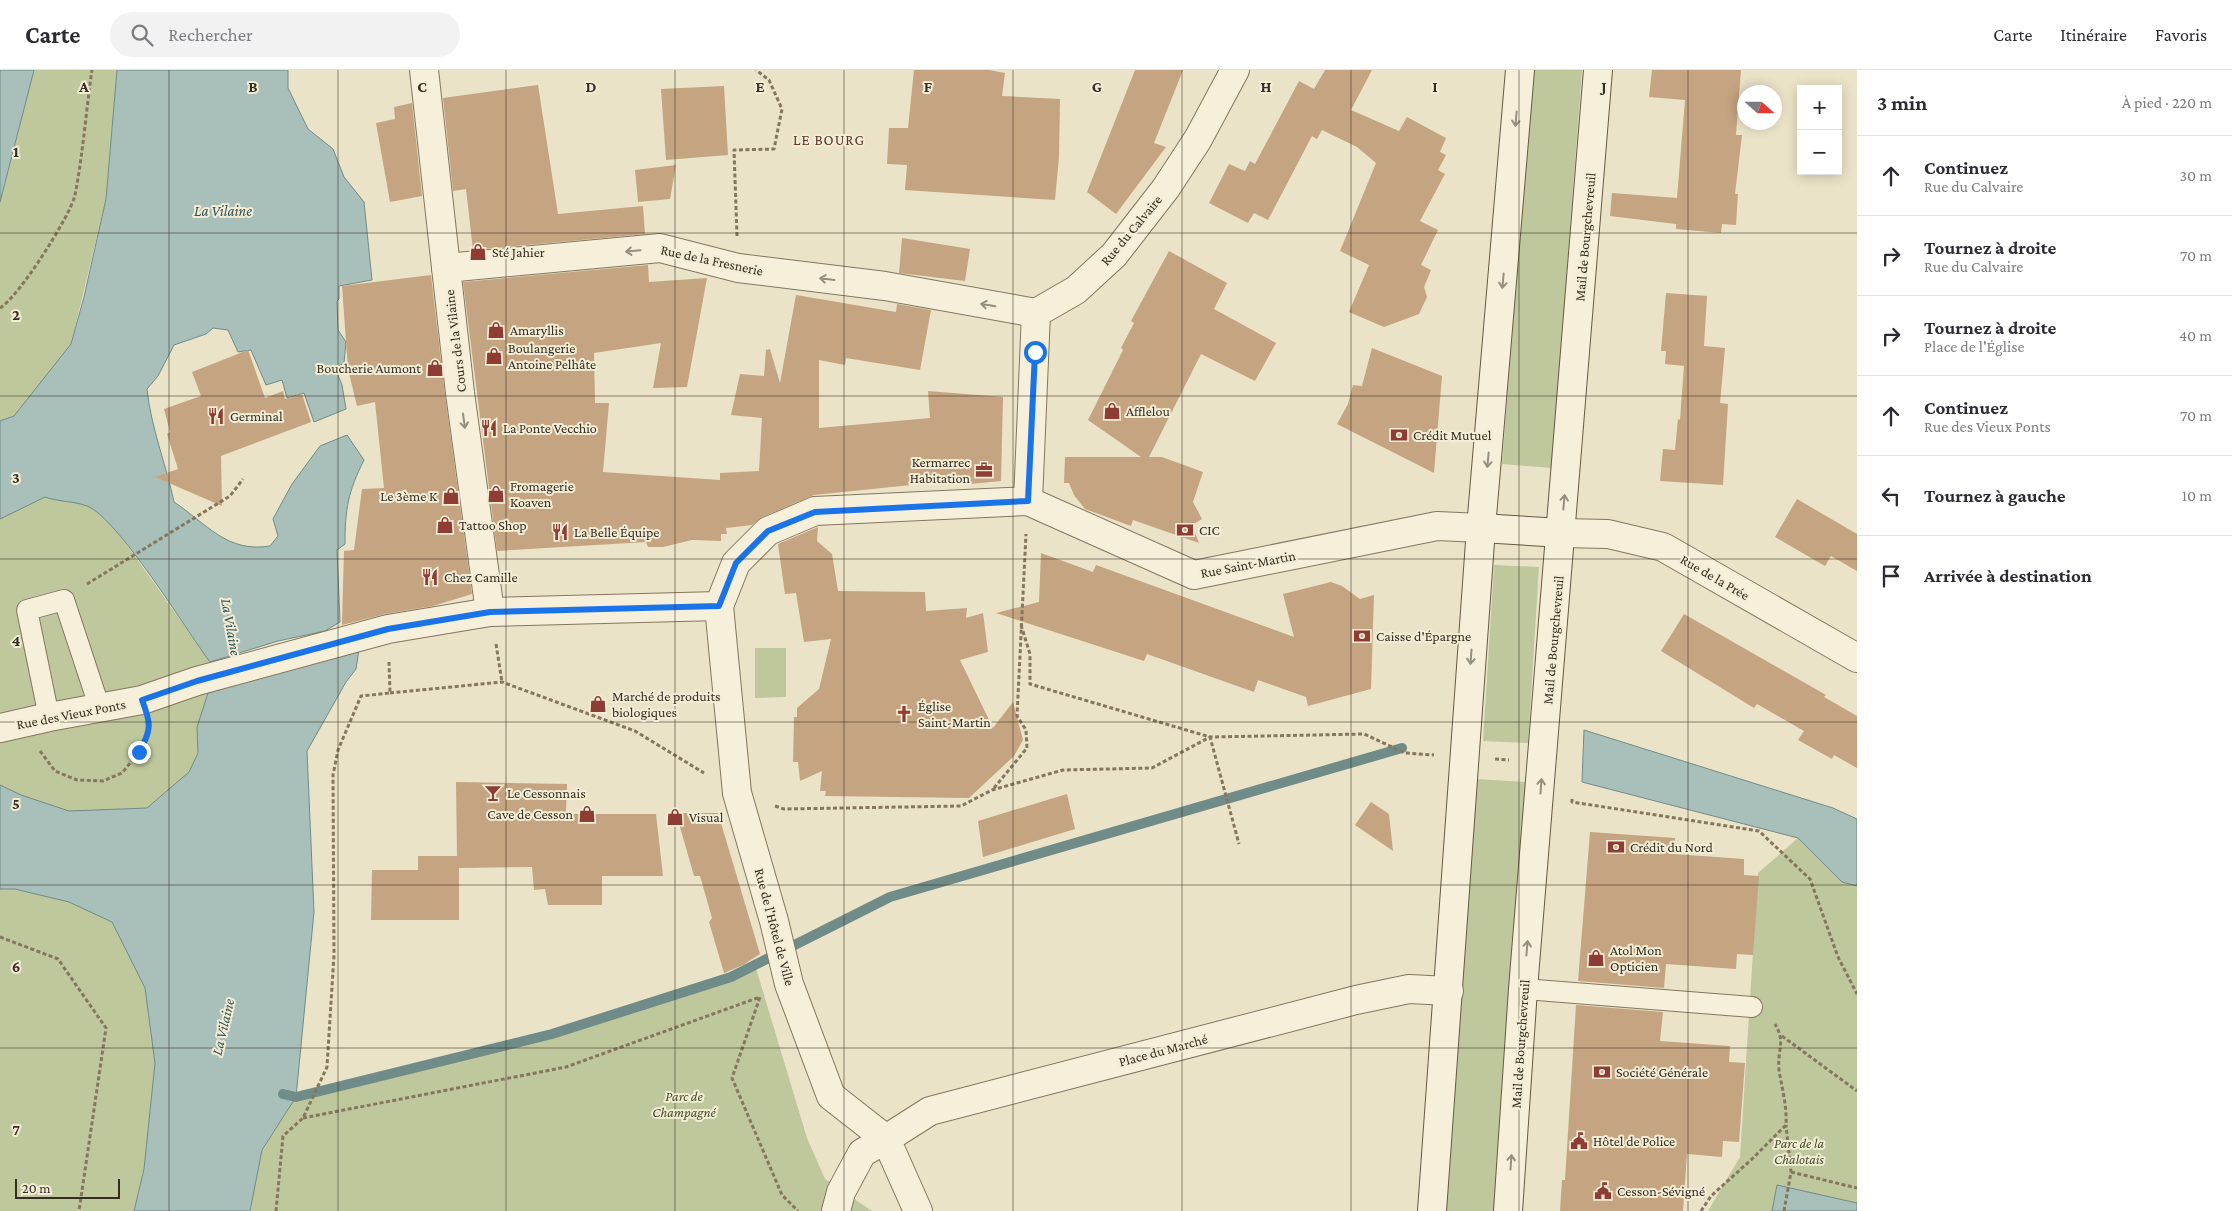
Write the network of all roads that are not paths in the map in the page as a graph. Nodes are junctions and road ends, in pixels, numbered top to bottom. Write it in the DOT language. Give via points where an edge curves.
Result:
graph roads {
  1 [pos="424,70"];
  2 [pos="1234,70"];
  3 [pos="1520,70"];
  4 [pos="1598,70"];
  5 [pos="446,268"];
  6 [pos="1036,314"];
  7 [pos="1028,501"];
  8 [pos="1481,528"];
  9 [pos="1562,533"];
  10 [pos="719,606"];
  11 [pos="490,612"];
  12 [pos="1857,658"];
  13 [pos="100,709"];
  14 [pos="25,722"];
  15 [pos="1524,989"];
  16 [pos="1449,991"];
  17 [pos="1752,1008"];
  18 [pos="886,1139"];
  19 [pos="836,1211"];
  20 [pos="918,1211"];
  21 [pos="1432,1211"];
  22 [pos="1508,1211"];
  1 -- 5 [label="street, Cours de la Vilaine"];
  2 -- 6 [label="street, Rue du Calvaire" via="1198,140 1114,255 1076,290"];
  3 -- 8 [label="street, one-way"];
  9 -- 4 [label="street, Mail de Bourgchevreuil, one-way"];
  6 -- 5 [label="street, Rue de la Fresnerie, one-way" via="884,286 738,268 660,248"];
  5 -- 11 [label="street, Cours de la Vilaine, one-way"];
  6 -- 7 [label="street"];
  7 -- 8 [label="street, Rue Saint-Martin" via="1194,575 1437,526"];
  7 -- 10 [label="street" via="815,512 768,531 736,563"];
  8 -- 9 [label="street, Rue Saint-Martin"];
  8 -- 16 [label="street, one-way"];
  9 -- 12 [label="street, Rue de la Prée" via="1608,534 1663,547"];
  15 -- 9 [label="street, Mail de Bourgchevreuil, one-way"];
  10 -- 11 [label="street, Rue des Vieux Ponts"];
  10 -- 18 [label="street, Rue de l'Hôtel de Ville" via="737,793 789,984 831,1096"];
  11 -- 13 [label="street, Rue des Vieux Ponts" via="388,629 197,681 142,700"];
  13 -- 14 [label="street, Rue des Vieux Ponts"];
  13 -- 14 [label="lane" via="64,600 27,610"];
  15 -- 17 [label="lane"];
  22 -- 15 [label="street, Mail de Bourgchevreuil, one-way"];
  16 -- 18 [label="street, Place du Marché" via="1409,989 1356,1000 930,1110"];
  16 -- 21 [label="street"];
  18 -- 19 [label="street, Place du Marché" via="862,1152 841,1192"];
  18 -- 20 [label="street, Rue de l'Hôtel de Ville"];
}
